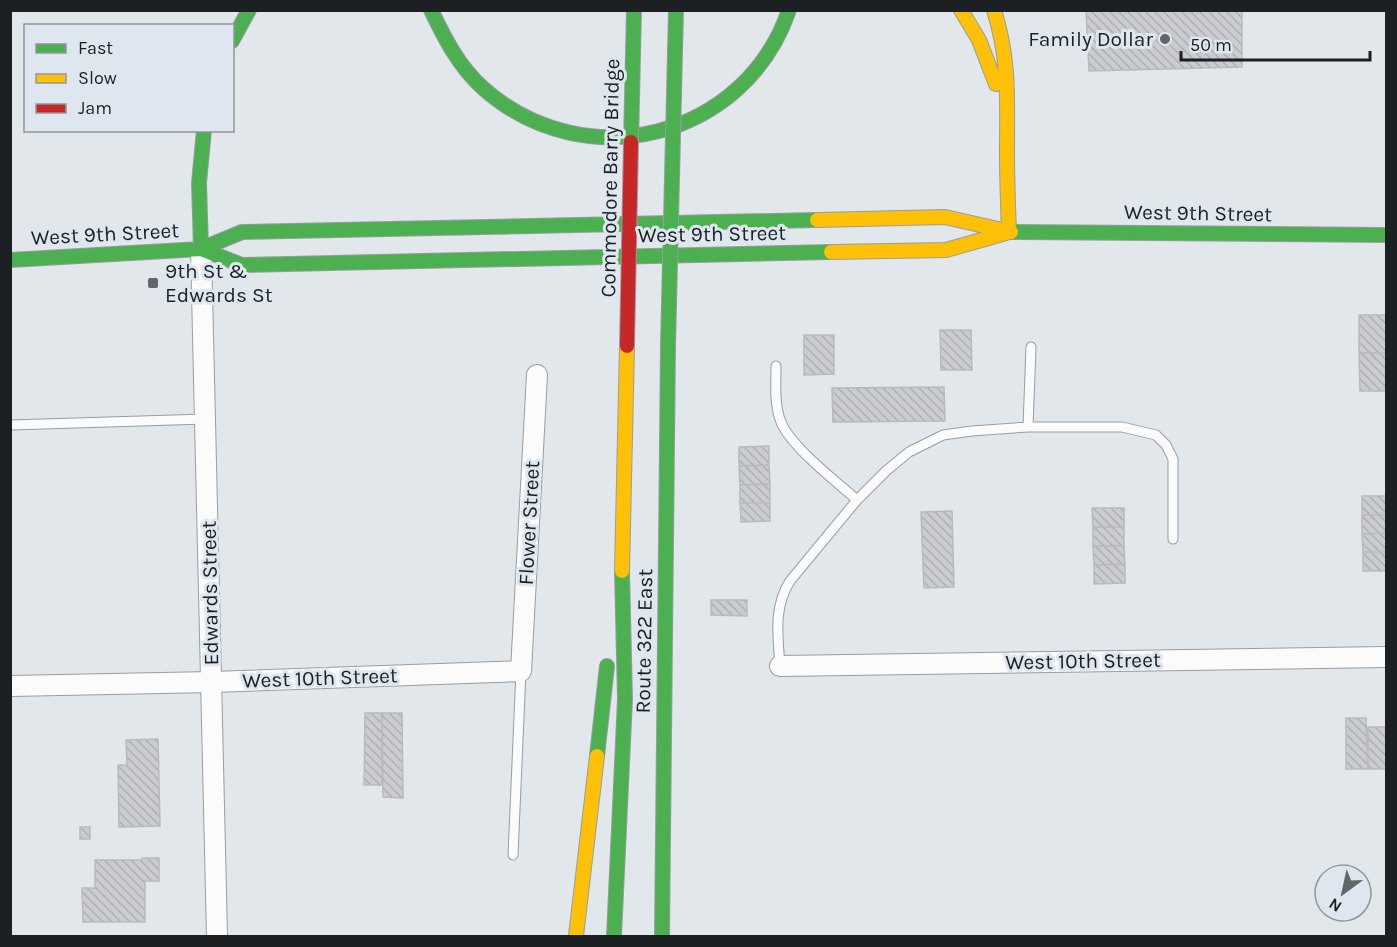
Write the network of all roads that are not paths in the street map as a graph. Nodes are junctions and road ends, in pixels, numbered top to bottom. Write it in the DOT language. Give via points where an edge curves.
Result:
graph roads {
  1 [pos="249,10"];
  2 [pos="431,10"];
  3 [pos="634,10"];
  4 [pos="676,10"];
  5 [pos="789,10"];
  6 [pos="961,10"];
  7 [pos="994,10"];
  8 [pos="234,37"];
  9 [pos="204,132"];
  10 [pos="1007,139"];
  11 [pos="1009,232"];
  12 [pos="1386,235"];
  13 [pos="201,249"];
  14 [pos="10,260"];
  15 [pos="1031,347"];
  16 [pos="776,366"];
  17 [pos="537,375"];
  18 [pos="206,419"];
  19 [pos="10,425"];
  20 [pos="1028,427"];
  21 [pos="857,500"];
  22 [pos="1173,539"];
  23 [pos="622,591"];
  24 [pos="1386,657"];
  25 [pos="780,666"];
  26 [pos="521,671"];
  27 [pos="212,682"];
  28 [pos="10,686"];
  29 [pos="513,855"];
  30 [pos="217,936"];
  31 [pos="576,936"];
  32 [pos="614,936"];
  33 [pos="662,936"];
  1 -- 8 [label="main road"];
  2 -- 5 [label="main road" via="444,41 479,87 519,116 566,134 590,138 640,136 680,125 709,111 748,80 777,40"];
  3 -- 23 [label="main road, Commodore Barry Bridge, bridge"];
  4 -- 33 [label="main road, Route 322 East, bridge"];
  6 -- 10 [label="main road" via="989,62"];
  7 -- 10 [label="main road" via="1009,71"];
  9 -- 13 [label="main road" via="199,183"];
  10 -- 11 [label="main road"];
  11 -- 12 [label="main road, West 9th Street"];
  11 -- 13 [label="main road, West 9th Street" via="945,217 324,230 242,232"];
  11 -- 13 [label="main road, West 9th Street" via="946,250 242,265"];
  13 -- 14 [label="main road, West 9th Street"];
  13 -- 18 [label="street, Edwards Street"];
  15 -- 20 [label="lane"];
  16 -- 21 [label="lane" via="776,395 782,423 795,442"];
  17 -- 26 [label="street, Flower Street"];
  18 -- 19 [label="lane"];
  18 -- 27 [label="street, Edwards Street"];
  20 -- 21 [label="lane" via="943,435 909,452"];
  20 -- 22 [label="lane" via="1122,427 1156,435 1173,459"];
  21 -- 25 [label="lane" via="782,594 778,624"];
  23 -- 31 [label="main road" via="607,662"];
  23 -- 32 [label="main road" via="625,699"];
  24 -- 25 [label="street, West 10th Street"];
  26 -- 27 [label="street, West 10th Street"];
  26 -- 29 [label="lane"];
  27 -- 28 [label="street, West 10th Street"];
  27 -- 30 [label="street, Edwards Street"];
}
